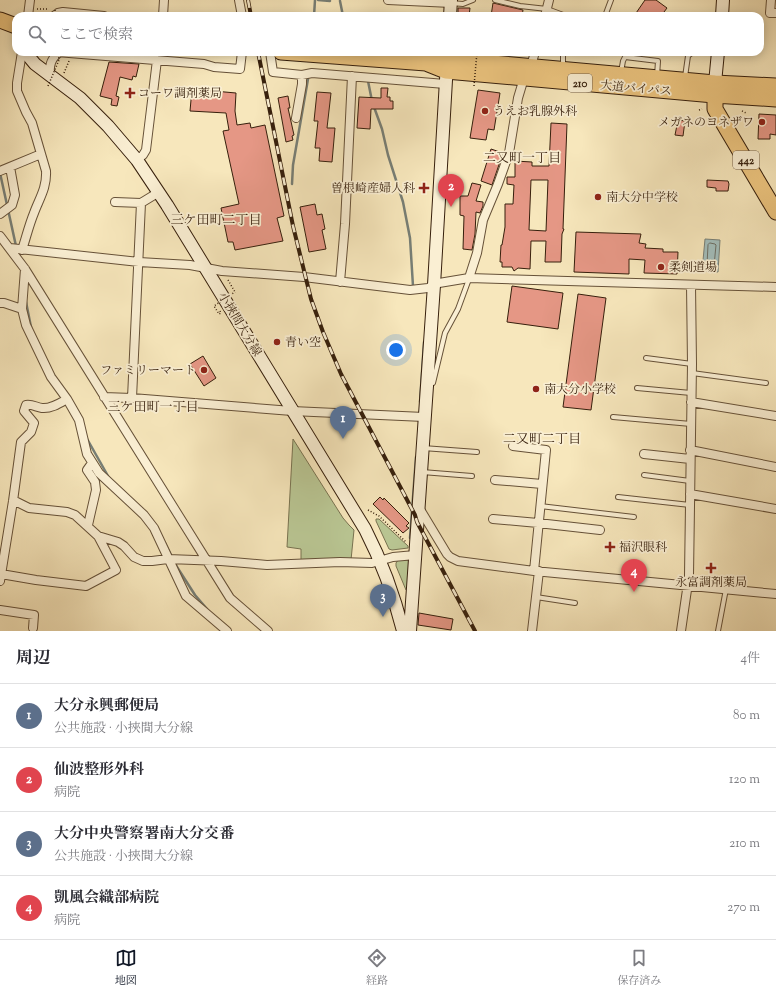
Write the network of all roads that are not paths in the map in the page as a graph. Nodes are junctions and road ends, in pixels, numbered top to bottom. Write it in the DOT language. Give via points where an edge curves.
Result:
graph roads {
  1 [pos="30,0"];
  2 [pos="164,0"];
  3 [pos="239,0"];
  4 [pos="389,0"];
  5 [pos="473,0"];
  6 [pos="495,0"];
  7 [pos="549,0"];
  8 [pos="611,0"];
  9 [pos="723,0"];
  10 [pos="770,0"];
  11 [pos="451,2"];
  12 [pos="28,12"];
  13 [pos="162,12"];
  14 [pos="241,12"];
  15 [pos="450,12"];
  16 [pos="546,12"];
  17 [pos="606,12"];
  18 [pos="722,12"];
  19 [pos="776,13"];
  20 [pos="0,20"];
  21 [pos="12,24"];
  22 [pos="12,30"];
  23 [pos="0,32"];
  24 [pos="23,56"];
  25 [pos="28,56"];
  26 [pos="55,56"];
  27 [pos="108,56"];
  28 [pos="242,56"];
  29 [pos="271,56"];
  30 [pos="337,56"];
  31 [pos="563,56"];
  32 [pos="688,56"];
  33 [pos="718,56"];
  34 [pos="157,60"];
  35 [pos="530,65"];
  36 [pos="447,66"];
  37 [pos="563,69"];
  38 [pos="302,75"];
  39 [pos="352,76"];
  40 [pos="49,80"];
  41 [pos="685,80"];
  42 [pos="767,83"];
  43 [pos="715,89"];
  44 [pos="776,99"];
  45 [pos="296,118"];
  46 [pos="41,154"];
  47 [pos="137,160"];
  48 [pos="10,167"];
  49 [pos="0,171"];
  50 [pos="158,192"];
  51 [pos="115,202"];
  52 [pos="142,203"];
  53 [pos="776,212"];
  54 [pos="0,214"];
  55 [pos="0,236"];
  56 [pos="10,248"];
  57 [pos="22,250"];
  58 [pos="139,262"];
  59 [pos="206,268"];
  60 [pos="25,270"];
  61 [pos="469,278"];
  62 [pos="340,282"];
  63 [pos="691,285"];
  64 [pos="434,286"];
  65 [pos="776,286"];
  66 [pos="0,303"];
  67 [pos="22,309"];
  68 [pos="646,358"];
  69 [pos="692,364"];
  70 [pos="692,374"];
  71 [pos="766,382"];
  72 [pos="426,383"];
  73 [pos="637,388"];
  74 [pos="692,393"];
  75 [pos="104,398"];
  76 [pos="132,398"];
  77 [pos="67,399"];
  78 [pos="691,402"];
  79 [pos="292,410"];
  80 [pos="776,416"];
  81 [pos="613,417"];
  82 [pos="424,418"];
  83 [pos="691,424"];
  84 [pos="513,446"];
  85 [pos="422,448"];
  86 [pos="690,450"];
  87 [pos="477,452"];
  88 [pos="644,454"];
  89 [pos="690,459"];
  90 [pos="92,463"];
  91 [pos="776,467"];
  92 [pos="420,472"];
  93 [pos="644,475"];
  94 [pos="472,476"];
  95 [pos="495,480"];
  96 [pos="690,481"];
  97 [pos="542,484"];
  98 [pos="690,494"];
  99 [pos="618,497"];
  100 [pos="13,502"];
  101 [pos="690,505"];
  102 [pos="418,506"];
  103 [pos="540,506"];
  104 [pos="776,509"];
  105 [pos="634,517"];
  106 [pos="493,519"];
  107 [pos="538,523"];
  108 [pos="88,526"];
  109 [pos="600,530"];
  110 [pos="98,536"];
  111 [pos="412,550"];
  112 [pos="168,559"];
  113 [pos="205,560"];
  114 [pos="380,560"];
  115 [pos="537,571"];
  116 [pos="1,577"];
  117 [pos="688,586"];
  118 [pos="726,590"];
  119 [pos="776,594"];
  120 [pos="536,597"];
  121 [pos="575,603"];
  122 [pos="0,610"];
  123 [pos="33,628"];
  124 [pos="227,631"];
  125 [pos="268,631"];
  126 [pos="403,631"];
  127 [pos="410,631"];
  128 [pos="532,631"];
  129 [pos="681,631"];
  130 [pos="718,631"];
  1 -- 12 [label="street"];
  2 -- 13 [label="street"];
  3 -- 14 [label="street"];
  4 -- 11 [label="street"];
  5 -- 11 [label="lane" via="463,4"];
  6 -- 16 [label="lane"];
  7 -- 16 [label="street"];
  8 -- 17 [label="lane"];
  9 -- 18 [label="main road"];
  10 -- 19 [label="street" via="770,13"];
  11 -- 15 [label="main road"];
  20 -- 21 [label="highway"];
  22 -- 23 [label="highway"];
  24 -- 46 [label="street" via="17,91 32,123"];
  25 -- 40 [label="main road, 小挾間大分線"];
  26 -- 40 [label="street"];
  27 -- 34 [label="street"];
  28 -- 34 [label="street" via="240,69"];
  29 -- 38 [label="street" via="273,72"];
  30 -- 36 [label="highway, 大道バイパス / 210"];
  31 -- 37 [label="lane"];
  32 -- 41 [label="lane"];
  33 -- 43 [label="main road"];
  34 -- 47 [label="street" via="146,150"];
  35 -- 36 [label="highway, 大道バイパス / 210"];
  35 -- 37 [label="highway, 大道バイパス / 210"];
  35 -- 43 [label="highway, 大道バイパス / 210"];
  35 -- 61 [label="street" via="518,98 509,153 483,220"];
  36 -- 39 [label="street"];
  36 -- 64 [label="main road"];
  37 -- 41 [label="highway, 大道バイパス / 210"];
  38 -- 39 [label="street" via="312,73"];
  38 -- 45 [label="street"];
  39 -- 62 [label="street"];
  40 -- 47 [label="main road, 小挾間大分線" via="80,98"];
  41 -- 43 [label="highway, 大道バイパス / 210"];
  42 -- 43 [label="highway, 大道バイパス / 210"];
  43 -- 44 [label="highway, 大道バイパス / 210"];
  43 -- 53 [label="highway, 442" via="715,109"];
  46 -- 48 [label="street"];
  46 -- 57 [label="street" via="46,171 46,186"];
  47 -- 50 [label="main road, 小挾間大分線"];
  48 -- 49 [label="street"];
  48 -- 54 [label="street" via="15,195 12,205"];
  50 -- 52 [label="street"];
  50 -- 59 [label="main road, 小挾間大分線"];
  51 -- 52 [label="street"];
  52 -- 58 [label="street"];
  55 -- 56 [label="street"];
  56 -- 57 [label="street"];
  56 -- 60 [label="street"];
  57 -- 58 [label="street"];
  58 -- 59 [label="street"];
  58 -- 76 [label="street"];
  59 -- 62 [label="street"];
  59 -- 79 [label="main road, 小挾間大分線"];
  60 -- 67 [label="street"];
  60 -- 75 [label="street"];
  61 -- 63 [label="street"];
  61 -- 64 [label="street" via="438,283"];
  61 -- 72 [label="lane" via="446,333 433,383"];
  62 -- 64 [label="street" via="410,290"];
  63 -- 65 [label="street"];
  63 -- 69 [label="street"];
  64 -- 72 [label="main road"];
  66 -- 67 [label="street" via="4,302"];
  67 -- 77 [label="street" via="26,325 51,376"];
  68 -- 69 [label="lane"];
  69 -- 70 [label="street"];
  70 -- 71 [label="lane"];
  70 -- 74 [label="street"];
  72 -- 82 [label="main road"];
  73 -- 74 [label="lane"];
  74 -- 78 [label="street"];
  75 -- 76 [label="street"];
  75 -- 113 [label="street"];
  76 -- 79 [label="street"];
  77 -- 90 [label="street" via="79,420 86,454"];
  77 -- 100 [label="street" via="43,408 26,405 24,411 34,423 31,432 21,442"];
  78 -- 80 [label="street"];
  78 -- 83 [label="street"];
  79 -- 82 [label="street"];
  79 -- 114 [label="main road, 小挾間大分線" via="356,513"];
  81 -- 83 [label="lane"];
  82 -- 85 [label="main road"];
  83 -- 86 [label="street"];
  84 -- 97 [label="street" via="546,450"];
  85 -- 87 [label="lane"];
  85 -- 92 [label="main road"];
  86 -- 89 [label="street"];
  86 -- 91 [label="street"];
  88 -- 89 [label="street"];
  89 -- 96 [label="street"];
  90 -- 108 [label="street" via="87,470 95,482 96,490"];
  90 -- 112 [label="street" via="99,473 148,520 159,536"];
  92 -- 94 [label="lane"];
  92 -- 102 [label="main road"];
  93 -- 96 [label="lane"];
  95 -- 97 [label="street"];
  96 -- 98 [label="street"];
  97 -- 103 [label="street"];
  98 -- 101 [label="street"];
  98 -- 104 [label="street"];
  99 -- 101 [label="lane"];
  100 -- 108 [label="street" via="34,509 71,513"];
  100 -- 116 [label="street"];
  101 -- 117 [label="street"];
  102 -- 111 [label="main road"];
  102 -- 115 [label="street" via="450,558"];
  103 -- 105 [label="lane"];
  103 -- 107 [label="street"];
  106 -- 107 [label="street"];
  107 -- 109 [label="street"];
  107 -- 115 [label="street"];
  108 -- 110 [label="street"];
  110 -- 112 [label="street" via="118,542 134,557 143,561"];
  110 -- 116 [label="street" via="116,570 86,586"];
  111 -- 114 [label="street"];
  111 -- 127 [label="main road"];
  112 -- 113 [label="street"];
  112 -- 124 [label="street" via="186,596"];
  113 -- 114 [label="street" via="268,565 372,563"];
  113 -- 125 [label="street" via="230,598"];
  114 -- 126 [label="main road, 小挾間大分線"];
  115 -- 117 [label="street"];
  115 -- 120 [label="street"];
  117 -- 118 [label="street"];
  117 -- 129 [label="street"];
  118 -- 119 [label="street"];
  118 -- 130 [label="lane"];
  120 -- 121 [label="lane"];
  120 -- 128 [label="street"];
  122 -- 123 [label="street" via="34,615"];
}
